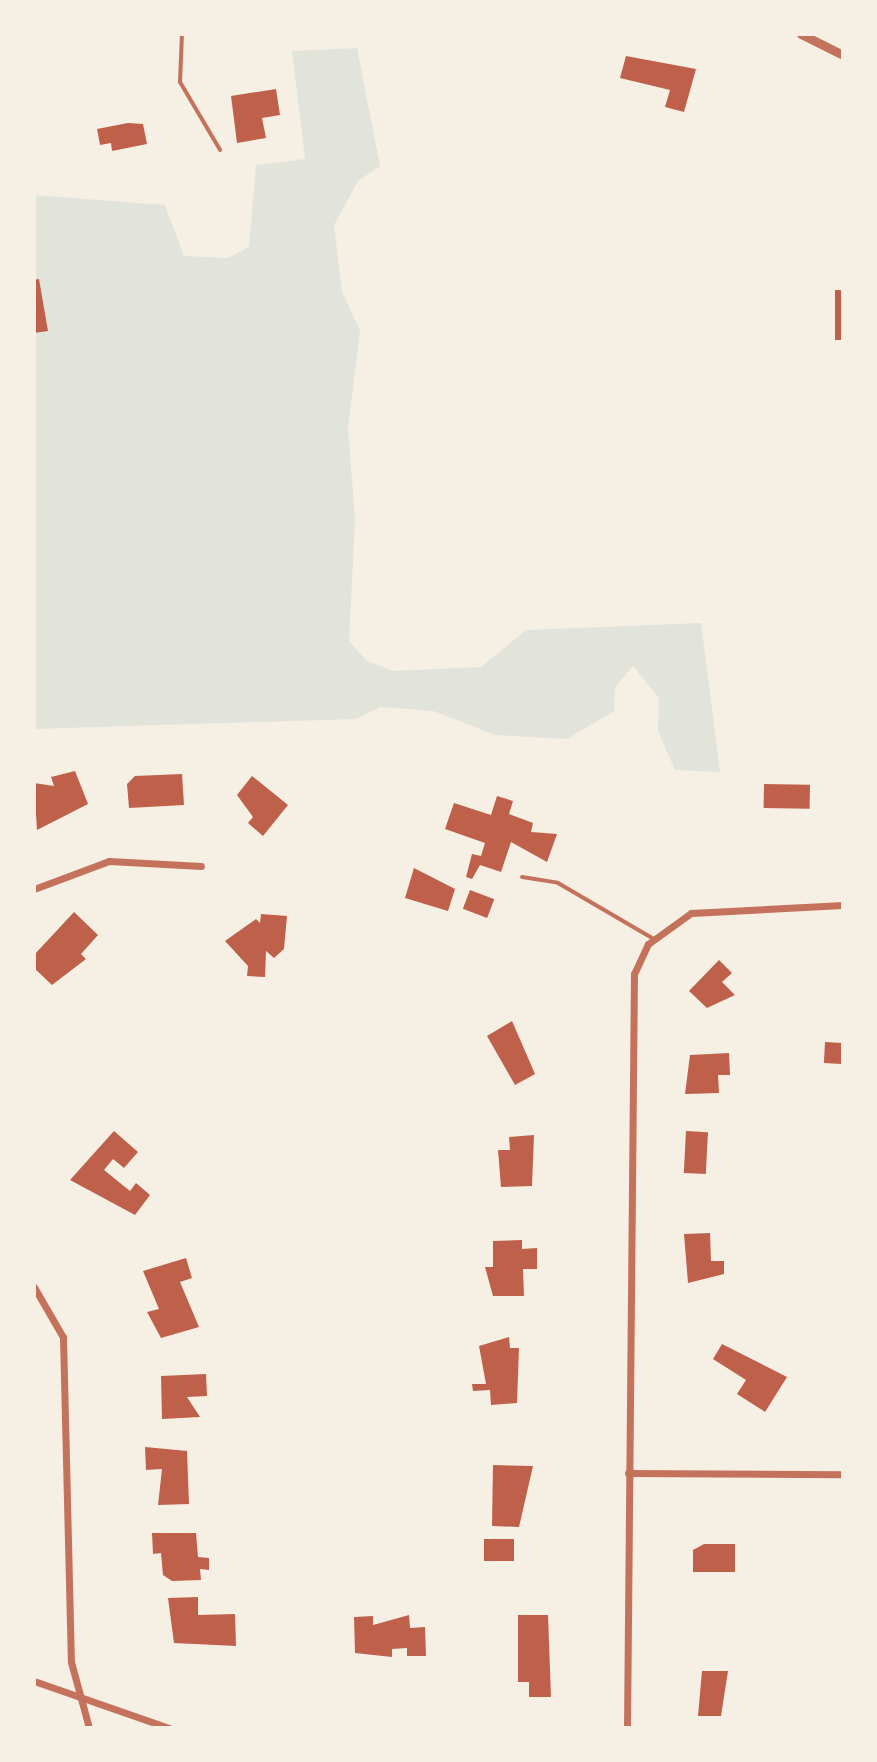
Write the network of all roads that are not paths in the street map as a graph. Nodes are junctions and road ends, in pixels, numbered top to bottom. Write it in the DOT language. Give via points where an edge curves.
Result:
graph roads {
  1 [pos="182,34"];
  2 [pos="801,34"];
  3 [pos="843,55"];
  4 [pos="220,150"];
  5 [pos="201,866"];
  6 [pos="522,877"];
  7 [pos="34,889"];
  8 [pos="843,905"];
  9 [pos="654,939"];
  10 [pos="34,1287"];
  11 [pos="628,1473"];
  12 [pos="843,1474"];
  13 [pos="34,1681"];
  14 [pos="78,1697"];
  15 [pos="89,1728"];
  16 [pos="169,1728"];
  17 [pos="627,1728"];
  1 -- 4 [label="lane" via="180,82"];
  2 -- 3 [label="street"];
  5 -- 7 [label="street" via="109,861"];
  6 -- 9 [label="lane" via="558,883"];
  8 -- 9 [label="street" via="714,907 691,913"];
  9 -- 11 [label="street" via="637,963 629,1004"];
  10 -- 14 [label="street" via="63,1337"];
  11 -- 12 [label="street"];
  11 -- 17 [label="street"];
  13 -- 14 [label="street"];
  14 -- 15 [label="street"];
  14 -- 16 [label="street"];
}
